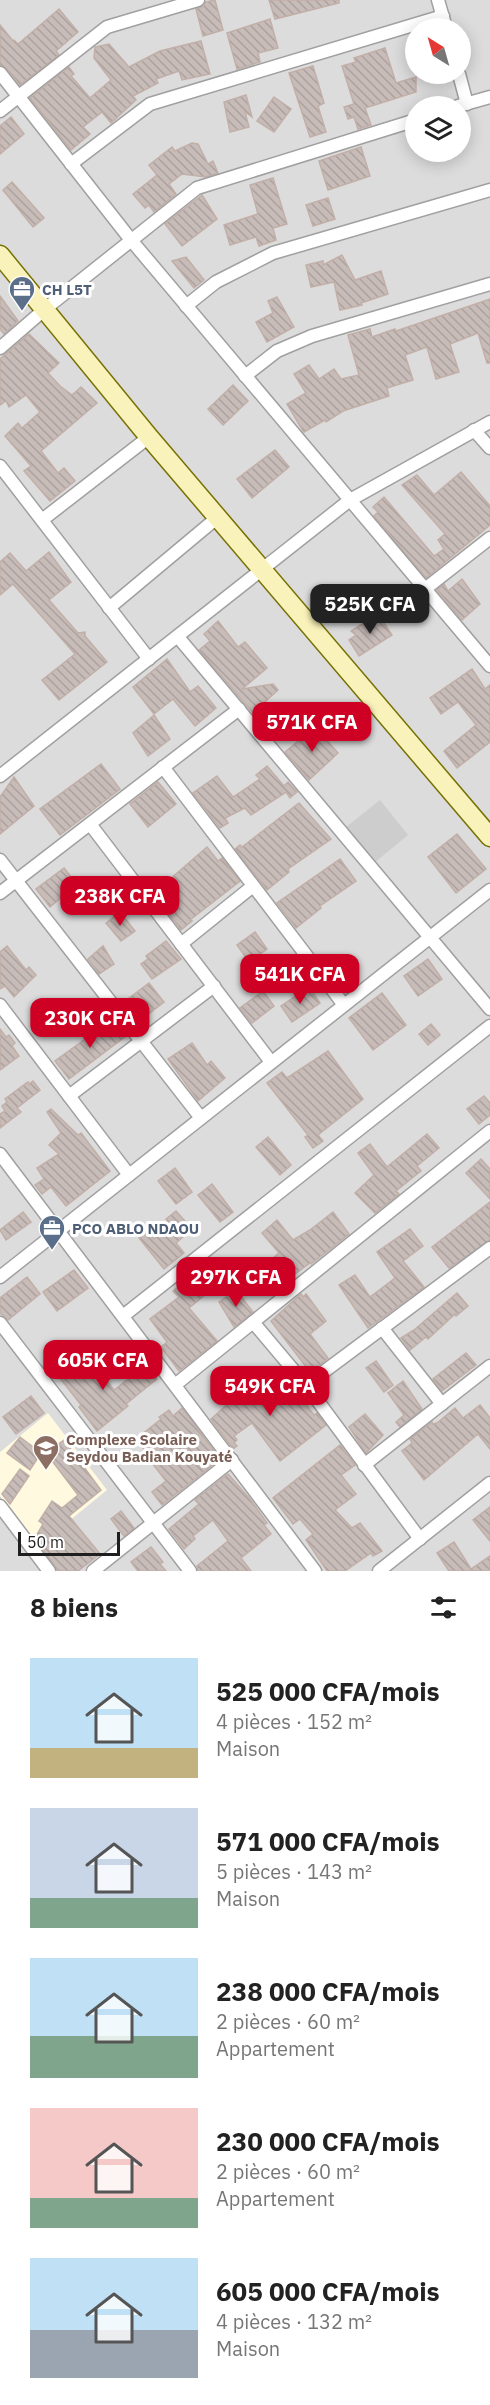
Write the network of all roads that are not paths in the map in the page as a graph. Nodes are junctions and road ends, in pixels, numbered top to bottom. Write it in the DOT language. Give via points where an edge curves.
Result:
graph roads {
  1 [pos="198,0"];
  2 [pos="438,0"];
  3 [pos="443,16"];
  4 [pos="0,74"];
  5 [pos="18,97"];
  6 [pos="490,97"];
  7 [pos="471,103"];
  8 [pos="0,111"];
  9 [pos="405,123"];
  10 [pos="71,164"];
  11 [pos="490,190"];
  12 [pos="131,240"];
  13 [pos="0,255"];
  14 [pos="490,284"];
  15 [pos="186,306"];
  16 [pos="45,309"];
  17 [pos="0,348"];
  18 [pos="245,376"];
  19 [pos="490,422"];
  20 [pos="474,430"];
  21 [pos="149,437"];
  22 [pos="490,448"];
  23 [pos="0,465"];
  24 [pos="350,500"];
  25 [pos="218,517"];
  26 [pos="42,520"];
  27 [pos="490,538"];
  28 [pos="263,570"];
  29 [pos="425,589"];
  30 [pos="109,608"];
  31 [pos="178,637"];
  32 [pos="488,658"];
  33 [pos="149,660"];
  34 [pos="239,709"];
  35 [pos="163,767"];
  36 [pos="0,776"];
  37 [pos="90,824"];
  38 [pos="490,837"];
  39 [pos="0,860"];
  40 [pos="16,881"];
  41 [pos="253,886"];
  42 [pos="490,890"];
  43 [pos="0,893"];
  44 [pos="430,938"];
  45 [pos="181,944"];
  46 [pos="214,986"];
  47 [pos="0,1005"];
  48 [pos="344,1005"];
  49 [pos="490,1009"];
  50 [pos="490,1026"];
  51 [pos="141,1041"];
  52 [pos="271,1062"];
  53 [pos="69,1096"];
  54 [pos="201,1118"];
  55 [pos="490,1131"];
  56 [pos="0,1154"];
  57 [pos="129,1175"];
  58 [pos="58,1231"];
  59 [pos="490,1248"];
  60 [pos="0,1276"];
  61 [pos="123,1316"];
  62 [pos="253,1322"];
  63 [pos="0,1323"];
  64 [pos="382,1328"];
  65 [pos="490,1366"];
  66 [pos="306,1384"];
  67 [pos="175,1385"];
  68 [pos="442,1404"];
  69 [pos="232,1460"];
  70 [pos="364,1465"];
  71 [pos="490,1483"];
  72 [pos="0,1506"];
  73 [pos="5,1523"];
  74 [pos="153,1523"];
  75 [pos="420,1539"];
  76 [pos="49,1571"];
  77 [pos="93,1571"];
  78 [pos="190,1571"];
  79 [pos="315,1571"];
  80 [pos="379,1571"];
  1 -- 5 [label="street" via="107,27"];
  2 -- 3 [label="street"];
  3 -- 10 [label="street" via="150,104"];
  4 -- 5 [label="street"];
  5 -- 8 [label="street"];
  5 -- 10 [label="street"];
  6 -- 7 [label="street"];
  9 -- 12 [label="street" via="197,188"];
  10 -- 12 [label="street"];
  11 -- 15 [label="street" via="273,253 216,282"];
  12 -- 15 [label="street"];
  12 -- 16 [label="street"];
  13 -- 16 [label="street"];
  14 -- 18 [label="street" via="312,336 277,351"];
  15 -- 18 [label="street"];
  16 -- 17 [label="street"];
  16 -- 21 [label="street"];
  18 -- 24 [label="street"];
  19 -- 20 [label="street"];
  20 -- 22 [label="street"];
  20 -- 24 [label="street"];
  21 -- 25 [label="street"];
  21 -- 26 [label="street"];
  23 -- 26 [label="street"];
  24 -- 28 [label="street"];
  24 -- 29 [label="street"];
  25 -- 28 [label="street"];
  25 -- 30 [label="street"];
  26 -- 30 [label="street"];
  27 -- 29 [label="street"];
  28 -- 31 [label="street"];
  28 -- 38 [label="street"];
  29 -- 32 [label="street"];
  30 -- 33 [label="street"];
  31 -- 33 [label="street"];
  31 -- 34 [label="street"];
  33 -- 36 [label="street"];
  34 -- 35 [label="street"];
  34 -- 44 [label="street"];
  35 -- 37 [label="street"];
  35 -- 41 [label="street"];
  37 -- 40 [label="street"];
  37 -- 45 [label="street"];
  39 -- 40 [label="street"];
  40 -- 43 [label="street"];
  40 -- 51 [label="street"];
  41 -- 45 [label="street"];
  41 -- 48 [label="street"];
  42 -- 44 [label="street"];
  44 -- 48 [label="street"];
  44 -- 49 [label="street"];
  45 -- 46 [label="street"];
  46 -- 51 [label="street"];
  46 -- 52 [label="street"];
  47 -- 53 [label="street"];
  48 -- 52 [label="street"];
  50 -- 61 [label="street"];
  51 -- 53 [label="street"];
  51 -- 54 [label="street"];
  52 -- 54 [label="street"];
  53 -- 57 [label="street"];
  54 -- 57 [label="street"];
  55 -- 62 [label="street"];
  56 -- 58 [label="street"];
  57 -- 58 [label="street"];
  58 -- 60 [label="street"];
  58 -- 61 [label="street"];
  59 -- 64 [label="street"];
  61 -- 67 [label="street"];
  62 -- 66 [label="street"];
  62 -- 67 [label="street"];
  63 -- 74 [label="street"];
  64 -- 66 [label="street"];
  64 -- 68 [label="street"];
  65 -- 68 [label="street"];
  66 -- 70 [label="street"];
  67 -- 69 [label="street"];
  68 -- 70 [label="street"];
  69 -- 74 [label="street"];
  69 -- 79 [label="street"];
  70 -- 75 [label="street"];
  71 -- 75 [label="street"];
  72 -- 73 [label="street"];
  73 -- 76 [label="street"];
  74 -- 77 [label="street"];
  74 -- 78 [label="street"];
  75 -- 80 [label="street"];
}
